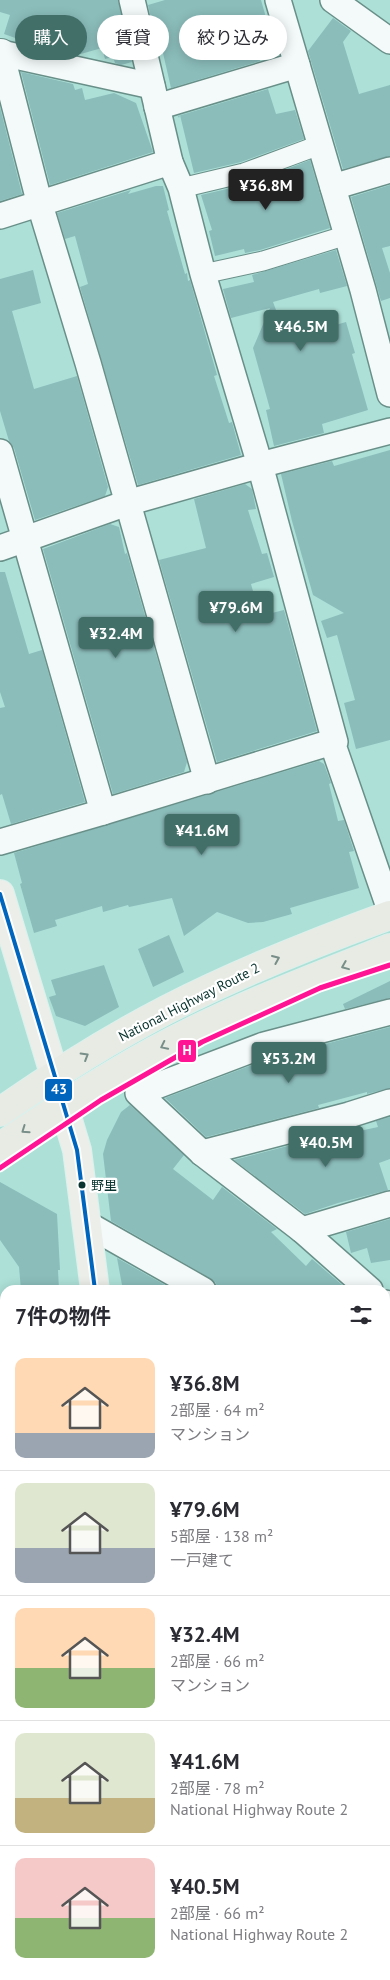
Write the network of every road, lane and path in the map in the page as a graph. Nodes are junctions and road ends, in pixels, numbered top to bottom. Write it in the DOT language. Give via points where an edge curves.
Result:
graph roads {
  1 [pos="132,0"];
  2 [pos="278,0"];
  3 [pos="333,0"];
  4 [pos="390,41"];
  5 [pos="0,53"];
  6 [pos="297,65"];
  7 [pos="154,96"];
  8 [pos="322,144"];
  9 [pos="170,162"];
  10 [pos="390,170"];
  11 [pos="333,187"];
  12 [pos="181,188"];
  13 [pos="40,205"];
  14 [pos="0,216"];
  15 [pos="347,235"];
  16 [pos="203,274"];
  17 [pos="390,394"];
  18 [pos="390,431"];
  19 [pos="0,452"];
  20 [pos="260,465"];
  21 [pos="127,503"];
  22 [pos="26,540"];
  23 [pos="0,548"];
  24 [pos="332,742"];
  25 [pos="207,781"];
  26 [pos="103,812"];
  27 [pos="0,842"];
  28 [pos="0,894"];
  29 [pos="390,910"];
  30 [pos="390,915"];
  31 [pos="390,948"];
  32 [pos="390,1012"];
  33 [pos="54,1074"];
  34 [pos="390,1102"];
  35 [pos="64,1103"];
  36 [pos="0,1112"];
  37 [pos="0,1147"];
  38 [pos="202,1153"];
  39 [pos="390,1204"];
  40 [pos="87,1224"];
  41 [pos="302,1230"];
  42 [pos="94,1285"];
  43 [pos="194,1285"];
  44 [pos="364,1285"];
  1 -- 7 [label="street"];
  2 -- 6 [label="street"];
  3 -- 4 [label="street"];
  5 -- 7 [label="street"];
  5 -- 13 [label="street"];
  6 -- 7 [label="street"];
  6 -- 8 [label="street"];
  7 -- 9 [label="street"];
  8 -- 11 [label="street"];
  8 -- 12 [label="street" via="244,173"];
  9 -- 12 [label="street"];
  9 -- 13 [label="street"];
  10 -- 11 [label="street"];
  11 -- 15 [label="street"];
  12 -- 16 [label="street"];
  13 -- 14 [label="street"];
  13 -- 21 [label="street"];
  15 -- 16 [label="street" via="263,261"];
  15 -- 17 [label="street"];
  16 -- 20 [label="street"];
  18 -- 20 [label="street"];
  19 -- 22 [label="street"];
  20 -- 21 [label="street"];
  20 -- 24 [label="street" via="335,742"];
  21 -- 22 [label="street"];
  21 -- 25 [label="street"];
  22 -- 23 [label="street"];
  22 -- 26 [label="street"];
  24 -- 25 [label="street"];
  24 -- 29 [label="street"];
  25 -- 26 [label="street"];
  26 -- 27 [label="street"];
  28 -- 33 [label="main road"];
  33 -- 30 [label="highway, National Highway Route 2, one-way" via="166,1010 245,972"];
  31 -- 35 [label="highway, National Highway Route 2, one-way" via="232,1013 155,1050"];
  32 -- 38 [label="street" via="264,1045 138,1093"];
  33 -- 35 [label="main road"];
  33 -- 36 [label="highway, National Highway Route 2"];
  34 -- 38 [label="street"];
  35 -- 37 [label="highway, National Highway Route 2, one-way"];
  35 -- 40 [label="main road" via="77,1150"];
  38 -- 41 [label="street"];
  39 -- 41 [label="street"];
  40 -- 42 [label="main road"];
  40 -- 43 [label="street"];
  41 -- 44 [label="street"];
}
